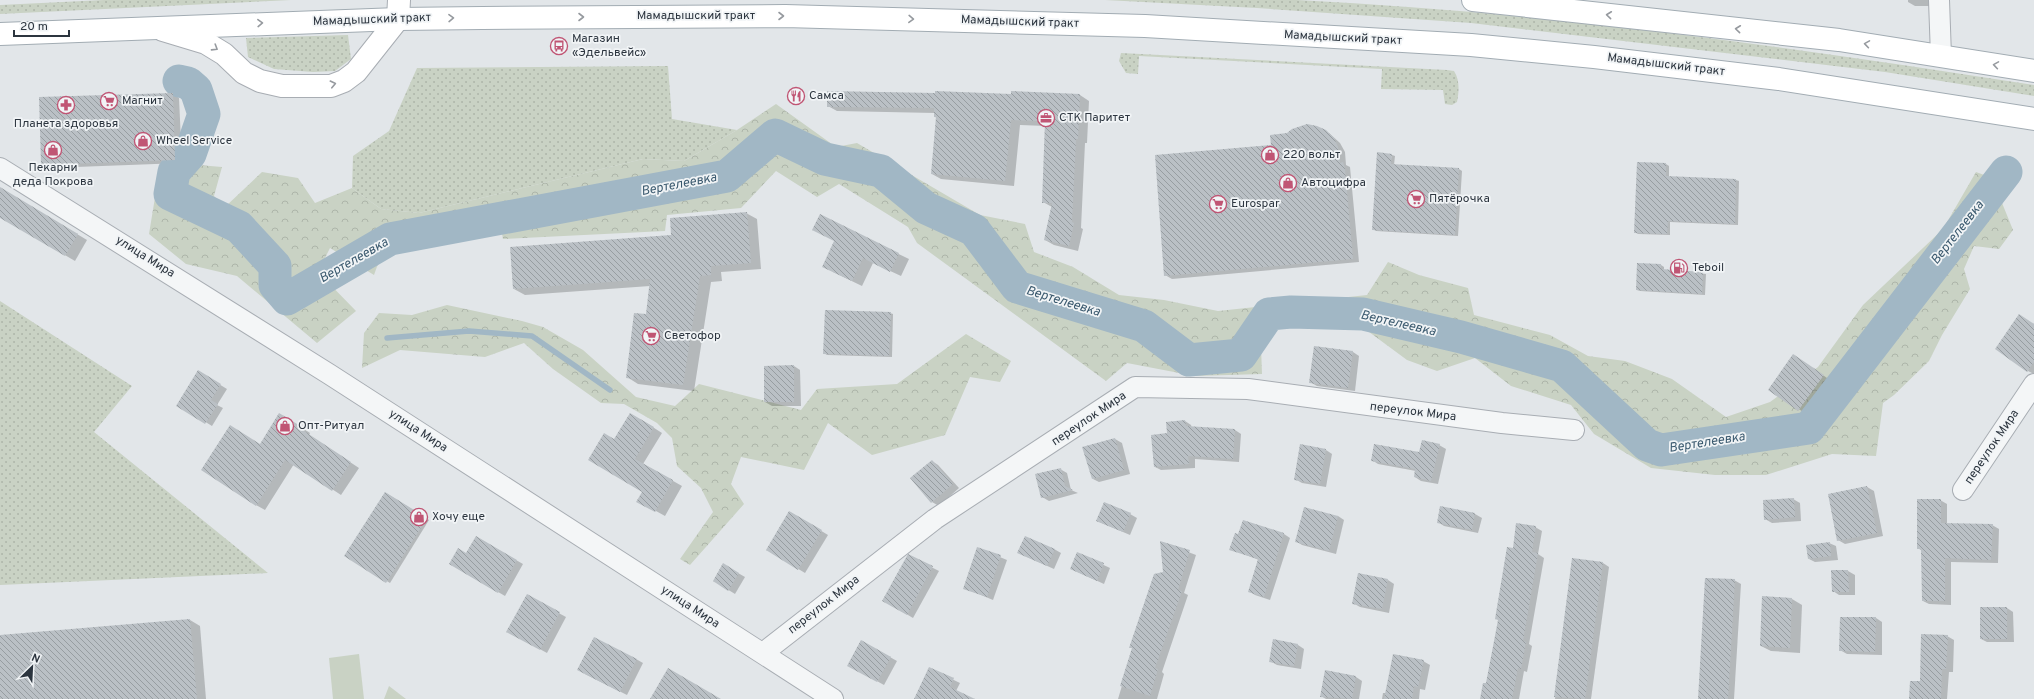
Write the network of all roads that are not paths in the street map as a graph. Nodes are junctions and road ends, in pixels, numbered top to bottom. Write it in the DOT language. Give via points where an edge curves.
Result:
graph roads {
  1 [pos="1473,0"];
  2 [pos="1939,0"];
  3 [pos="398,9"];
  4 [pos="152,27"];
  5 [pos="0,34"];
  6 [pos="1941,56"];
  7 [pos="2034,71"];
  8 [pos="2032,120"];
  9 [pos="0,168"];
  10 [pos="2034,384"];
  11 [pos="1574,430"];
  12 [pos="1963,490"];
  13 [pos="763,653"];
  14 [pos="833,699"];
  6 -- 1 [label="main road, one-way" via="1839,40"];
  2 -- 6 [label="street"];
  4 -- 3 [label="main road, Мамадышский тракт, one-way"];
  4 -- 3 [label="main road, one-way" via="206,43 224,54 244,73 260,81 282,86 331,86 356,72"];
  3 -- 8 [label="main road, Мамадышский тракт, one-way" via="1145,26 1463,45 1779,79"];
  4 -- 5 [label="main road, Мамадышский тракт"];
  7 -- 6 [label="main road, one-way"];
  9 -- 13 [label="street, улица Мира" via="209,297"];
  10 -- 12 [label="street, переулок Мира"];
  11 -- 13 [label="street, переулок Мира" via="1441,416 1248,389 1135,387 935,519"];
  13 -- 14 [label="street, улица Мира"];
}
